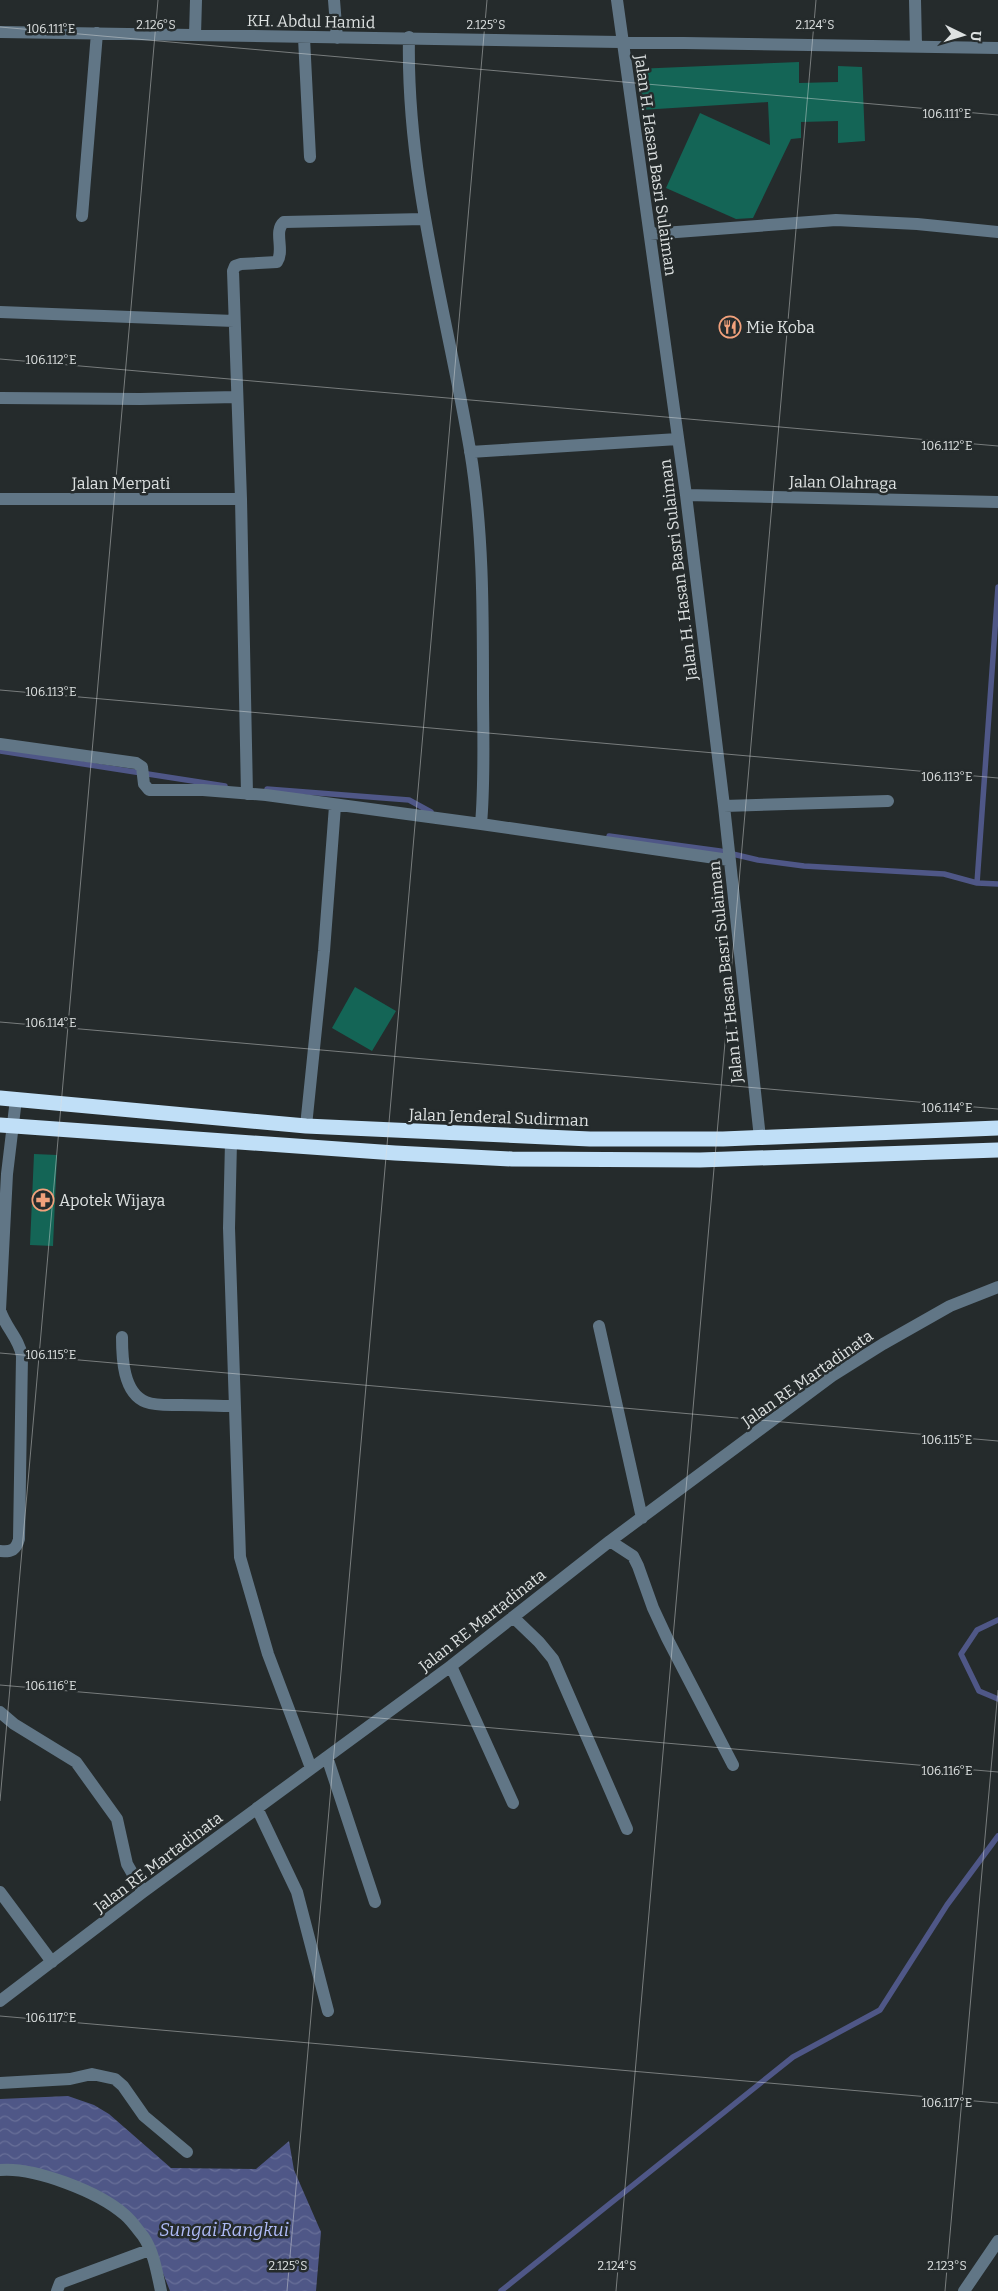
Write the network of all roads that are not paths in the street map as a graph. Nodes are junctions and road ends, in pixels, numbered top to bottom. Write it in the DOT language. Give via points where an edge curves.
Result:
graph roads {
  1 [pos="196,0"];
  2 [pos="334,0"];
  3 [pos="617,0"];
  4 [pos="915,0"];
  5 [pos="0,32"];
  6 [pos="97,33"];
  7 [pos="195,35"];
  8 [pos="409,37"];
  9 [pos="304,38"];
  10 [pos="337,38"];
  11 [pos="622,41"];
  12 [pos="916,45"];
  13 [pos="998,48"];
  14 [pos="310,157"];
  15 [pos="82,216"];
  16 [pos="424,219"];
  17 [pos="998,232"];
  18 [pos="650,234"];
  19 [pos="0,312"];
  20 [pos="234,321"];
  21 [pos="237,396"];
  22 [pos="0,398"];
  23 [pos="678,440"];
  24 [pos="470,452"];
  25 [pos="686,495"];
  26 [pos="0,499"];
  27 [pos="241,499"];
  28 [pos="998,502"];
  29 [pos="0,744"];
  30 [pos="247,792"];
  31 [pos="888,801"];
  32 [pos="335,806"];
  33 [pos="724,806"];
  34 [pos="482,817"];
  35 [pos="729,859"];
  36 [pos="0,1098"];
  37 [pos="16,1100"];
  38 [pos="7,1126"];
  39 [pos="306,1126"];
  40 [pos="998,1128"];
  41 [pos="760,1138"];
  42 [pos="231,1142"];
  43 [pos="998,1150"];
  44 [pos="4,1174"];
  45 [pos="998,1287"];
  46 [pos="1,1320"];
  47 [pos="599,1326"];
  48 [pos="122,1337"];
  49 [pos="235,1406"];
  50 [pos="642,1518"];
  51 [pos="610,1541"];
  52 [pos="0,1551"];
  53 [pos="513,1617"];
  54 [pos="451,1666"];
  55 [pos="0,1712"];
  56 [pos="327,1757"];
  57 [pos="733,1765"];
  58 [pos="310,1768"];
  59 [pos="513,1803"];
  60 [pos="257,1808"];
  61 [pos="627,1829"];
  62 [pos="0,1892"];
  63 [pos="143,1892"];
  64 [pos="375,1902"];
  65 [pos="52,1962"];
  66 [pos="0,2001"];
  67 [pos="328,2011"];
  68 [pos="0,2083"];
  69 [pos="187,2152"];
  70 [pos="0,2170"];
  71 [pos="998,2241"];
  72 [pos="150,2250"];
  73 [pos="58,2291"];
  74 [pos="161,2291"];
  75 [pos="964,2291"];
  1 -- 7 [label="street"];
  2 -- 10 [label="street"];
  3 -- 11 [label="street, Jalan H. Hasan Basri Sulaiman"];
  4 -- 12 [label="street"];
  5 -- 6 [label="street, KH. Abdul Hamid"];
  6 -- 7 [label="street, KH. Abdul Hamid"];
  6 -- 15 [label="street"];
  7 -- 9 [label="street, KH. Abdul Hamid"];
  8 -- 10 [label="street, KH. Abdul Hamid"];
  8 -- 11 [label="street, KH. Abdul Hamid"];
  8 -- 16 [label="street" via="408,70"];
  9 -- 10 [label="street, KH. Abdul Hamid"];
  9 -- 14 [label="street"];
  11 -- 12 [label="street, KH. Abdul Hamid"];
  11 -- 18 [label="street, Jalan H. Hasan Basri Sulaiman"];
  12 -- 13 [label="street, KH. Abdul Hamid"];
  16 -- 20 [label="street" via="284,222 280,228 281,254 277,262 240,264 234,268"];
  16 -- 24 [label="street"];
  17 -- 18 [label="street" via="836,220"];
  18 -- 23 [label="street, Jalan H. Hasan Basri Sulaiman"];
  19 -- 20 [label="street"];
  20 -- 21 [label="street"];
  21 -- 22 [label="street"];
  21 -- 27 [label="street"];
  23 -- 24 [label="street"];
  23 -- 25 [label="street, Jalan H. Hasan Basri Sulaiman"];
  24 -- 34 [label="street" via="482,587"];
  25 -- 28 [label="street, Jalan Olahraga"];
  25 -- 33 [label="street, Jalan H. Hasan Basri Sulaiman"];
  26 -- 27 [label="street, Jalan Merpati"];
  27 -- 30 [label="street"];
  29 -- 30 [label="street" via="130,762 142,767 144,784 155,790"];
  30 -- 32 [label="street"];
  31 -- 33 [label="street"];
  32 -- 34 [label="street"];
  32 -- 39 [label="street"];
  33 -- 35 [label="street, Jalan H. Hasan Basri Sulaiman"];
  34 -- 35 [label="street"];
  35 -- 41 [label="street, Jalan H. Hasan Basri Sulaiman"];
  36 -- 37 [label="highway, Jalan Jenderal Sudirman"];
  37 -- 38 [label="street"];
  37 -- 39 [label="highway, Jalan Jenderal Sudirman"];
  38 -- 42 [label="highway"];
  38 -- 44 [label="street"];
  39 -- 41 [label="highway, Jalan Jenderal Sudirman" via="590,1139"];
  40 -- 41 [label="highway, Jalan Jenderal Sudirman"];
  42 -- 43 [label="highway" via="424,1155 620,1161"];
  42 -- 49 [label="street" via="229,1228"];
  44 -- 46 [label="street"];
  45 -- 50 [label="street, Jalan RE Martadinata" via="950,1306 832,1376"];
  46 -- 52 [label="street" via="20,1344 22,1356 19,1539 11,1552"];
  47 -- 50 [label="street"];
  48 -- 49 [label="street" via="122,1360 127,1379 135,1394 143,1400 156,1404"];
  49 -- 58 [label="street" via="242,1568 268,1654"];
  50 -- 51 [label="street, Jalan RE Martadinata"];
  51 -- 53 [label="street, Jalan RE Martadinata"];
  51 -- 57 [label="street" via="628,1552 635,1561 663,1630"];
  53 -- 54 [label="street, Jalan RE Martadinata"];
  53 -- 61 [label="street" via="553,1660"];
  54 -- 56 [label="street, Jalan RE Martadinata"];
  54 -- 59 [label="street"];
  55 -- 63 [label="street" via="76,1762 117,1818 127,1864"];
  56 -- 58 [label="street, Jalan RE Martadinata"];
  56 -- 64 [label="street"];
  58 -- 60 [label="street, Jalan RE Martadinata"];
  60 -- 63 [label="street, Jalan RE Martadinata"];
  60 -- 67 [label="street" via="297,1892"];
  62 -- 65 [label="street"];
  63 -- 65 [label="street, Jalan RE Martadinata"];
  65 -- 66 [label="street, Jalan RE Martadinata"];
  68 -- 69 [label="street" via="70,2079 92,2074 115,2079 144,2116"];
  70 -- 72 [label="street" via="35,2173 64,2182 100,2200 126,2215"];
  71 -- 75 [label="street"];
  72 -- 73 [label="street" via="60,2282"];
  72 -- 74 [label="street"];
}
